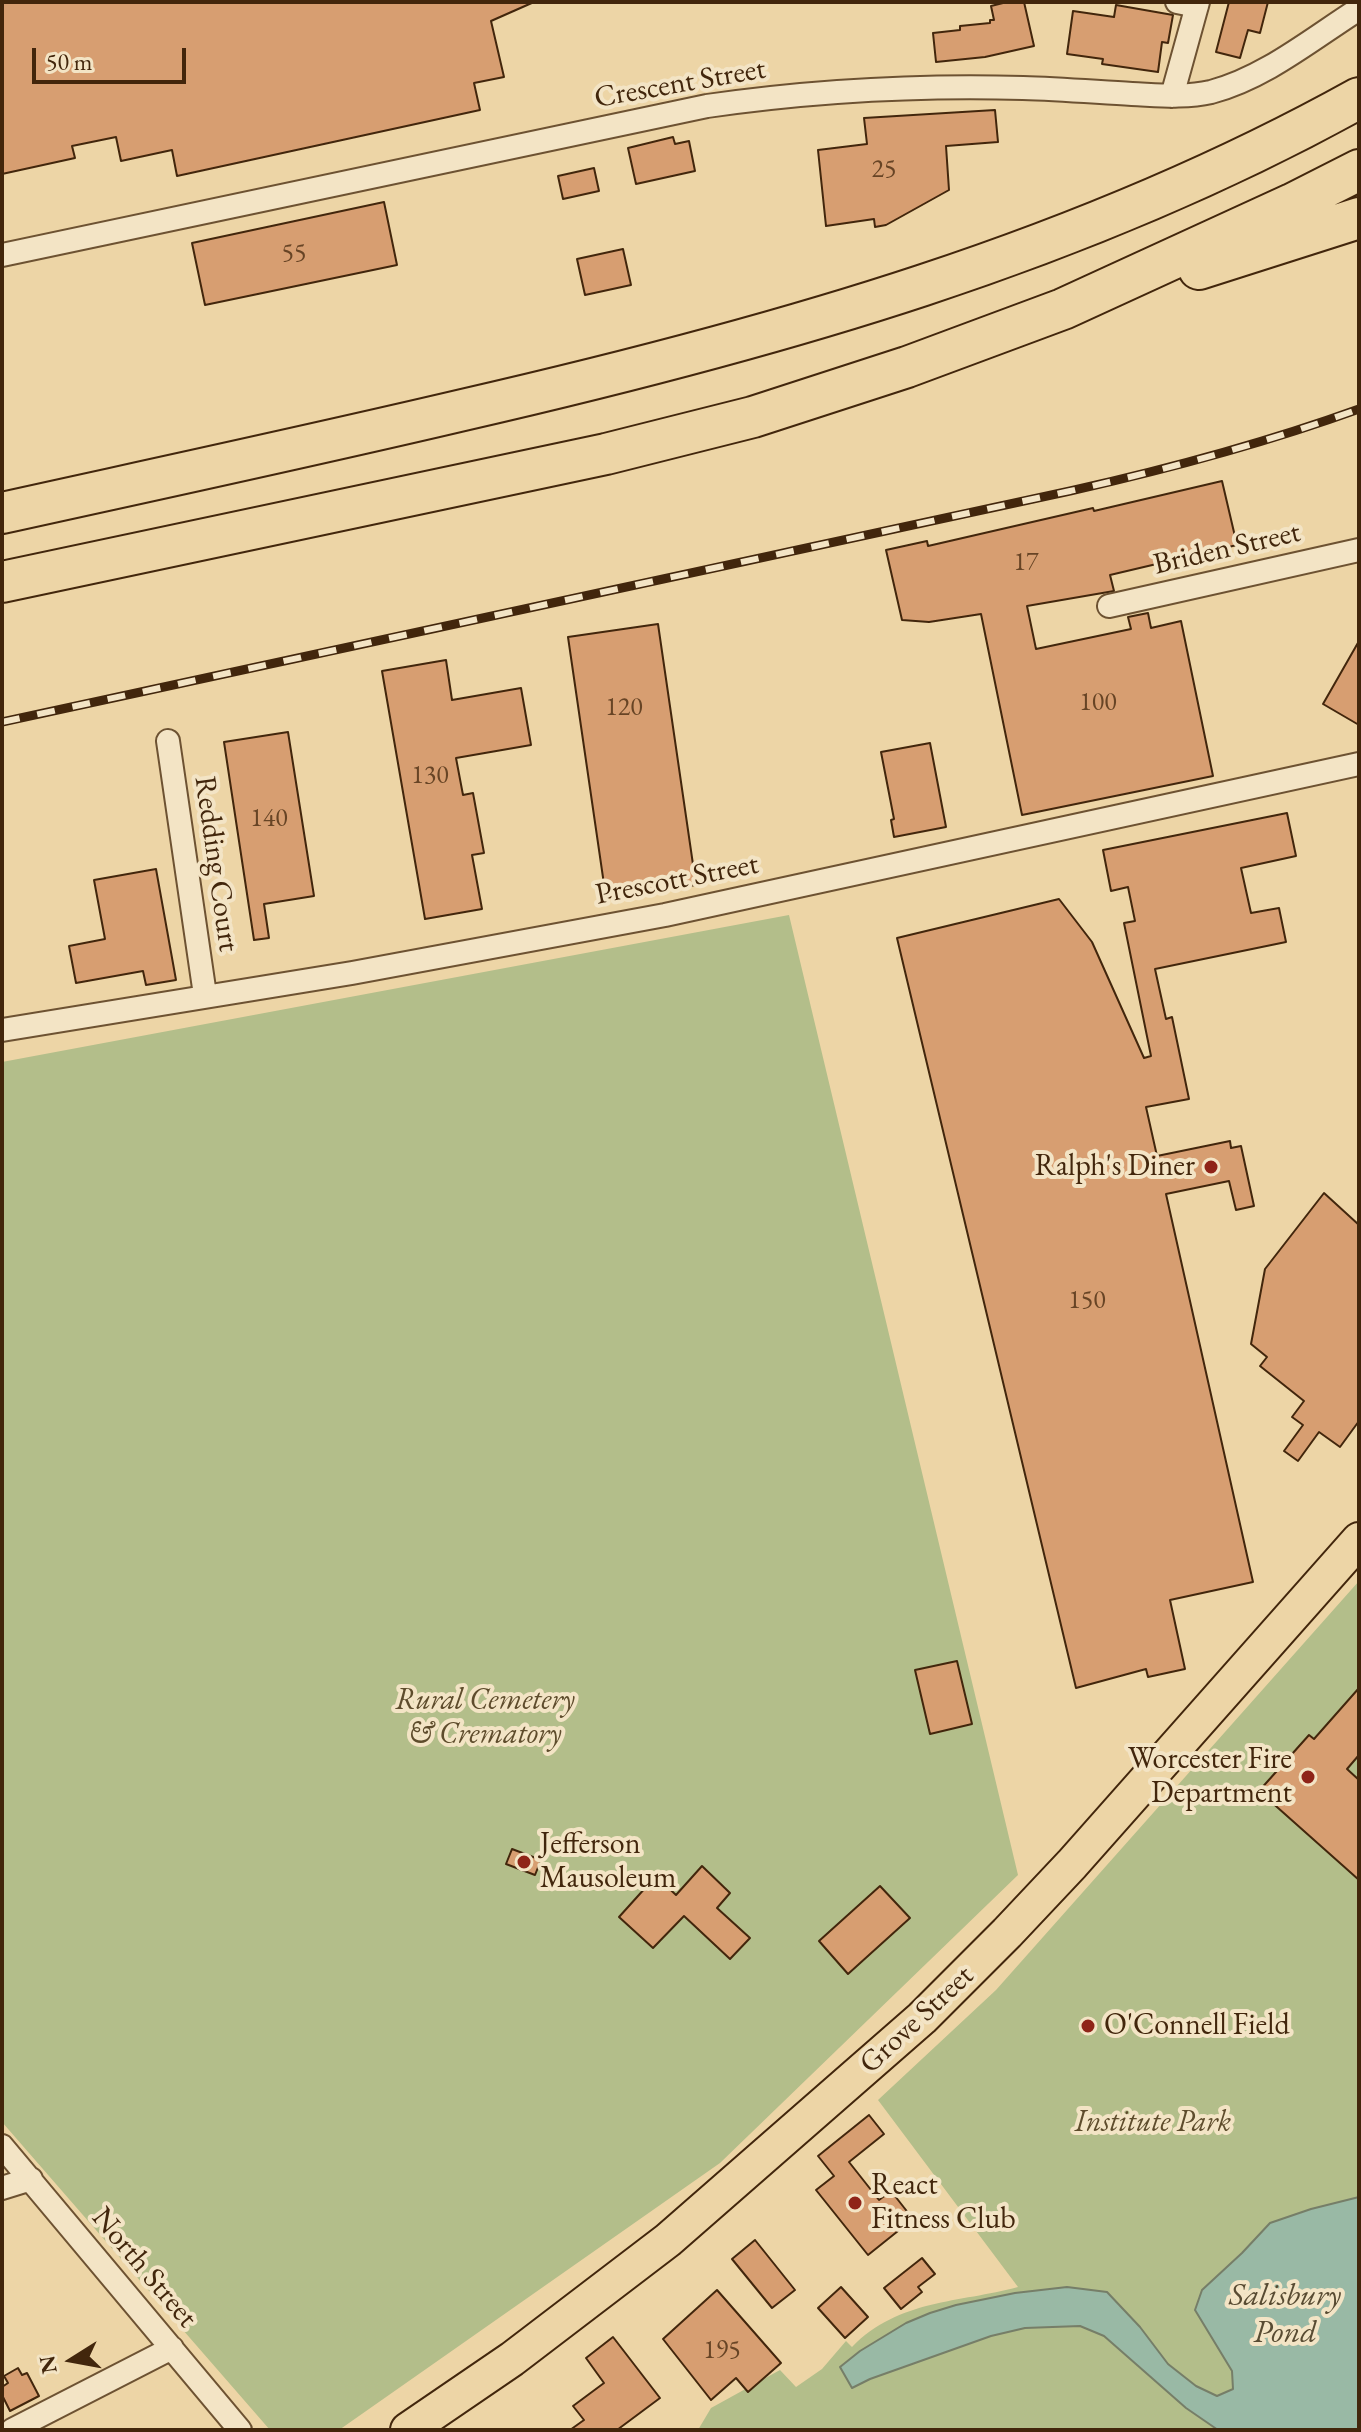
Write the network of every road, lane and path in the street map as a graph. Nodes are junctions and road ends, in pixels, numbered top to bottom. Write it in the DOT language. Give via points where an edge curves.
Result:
graph roads {
  1 [pos="1190,3"];
  2 [pos="1359,9"];
  3 [pos="1172,96"];
  4 [pos="1359,98"];
  5 [pos="1359,170"];
  6 [pos="1359,218"];
  7 [pos="2,255"];
  8 [pos="1102,293"];
  9 [pos="2,513"];
  10 [pos="1359,550"];
  11 [pos="2,582"];
  12 [pos="1109,606"];
  13 [pos="168,741"];
  14 [pos="1359,764"];
  15 [pos="205,995"];
  16 [pos="2,1030"];
  17 [pos="1359,1540"];
  18 [pos="2,2146"];
  19 [pos="31,2179"];
  20 [pos="2,2188"];
  21 [pos="172,2348"];
  22 [pos="12,2430"];
  23 [pos="240,2430"];
  24 [pos="408,2430"];
  1 -- 3 [label="street"];
  2 -- 3 [label="street, Crescent Street" via="1236,84"];
  3 -- 7 [label="street, Crescent Street" via="885,88 713,105"];
  4 -- 9 [label="highway" via="1219,170 1089,227 841,313 620,374"];
  5 -- 8 [label="highway"];
  6 -- 8 [label="highway" via="1226,262"];
  8 -- 11 [label="highway" via="907,367 753,417 606,454"];
  10 -- 12 [label="street, Briden Street"];
  13 -- 15 [label="street, Redding Court"];
  14 -- 15 [label="street, Prescott Street" via="665,915"];
  15 -- 16 [label="street, Prescott Street"];
  17 -- 24 [label="main road, Grove Street" via="1072,1864 922,2018 668,2240 512,2359"];
  18 -- 19 [label="street, North Street"];
  19 -- 20 [label="street"];
  19 -- 21 [label="street, North Street"];
  21 -- 22 [label="street"];
  21 -- 23 [label="street, North Street"];
}
